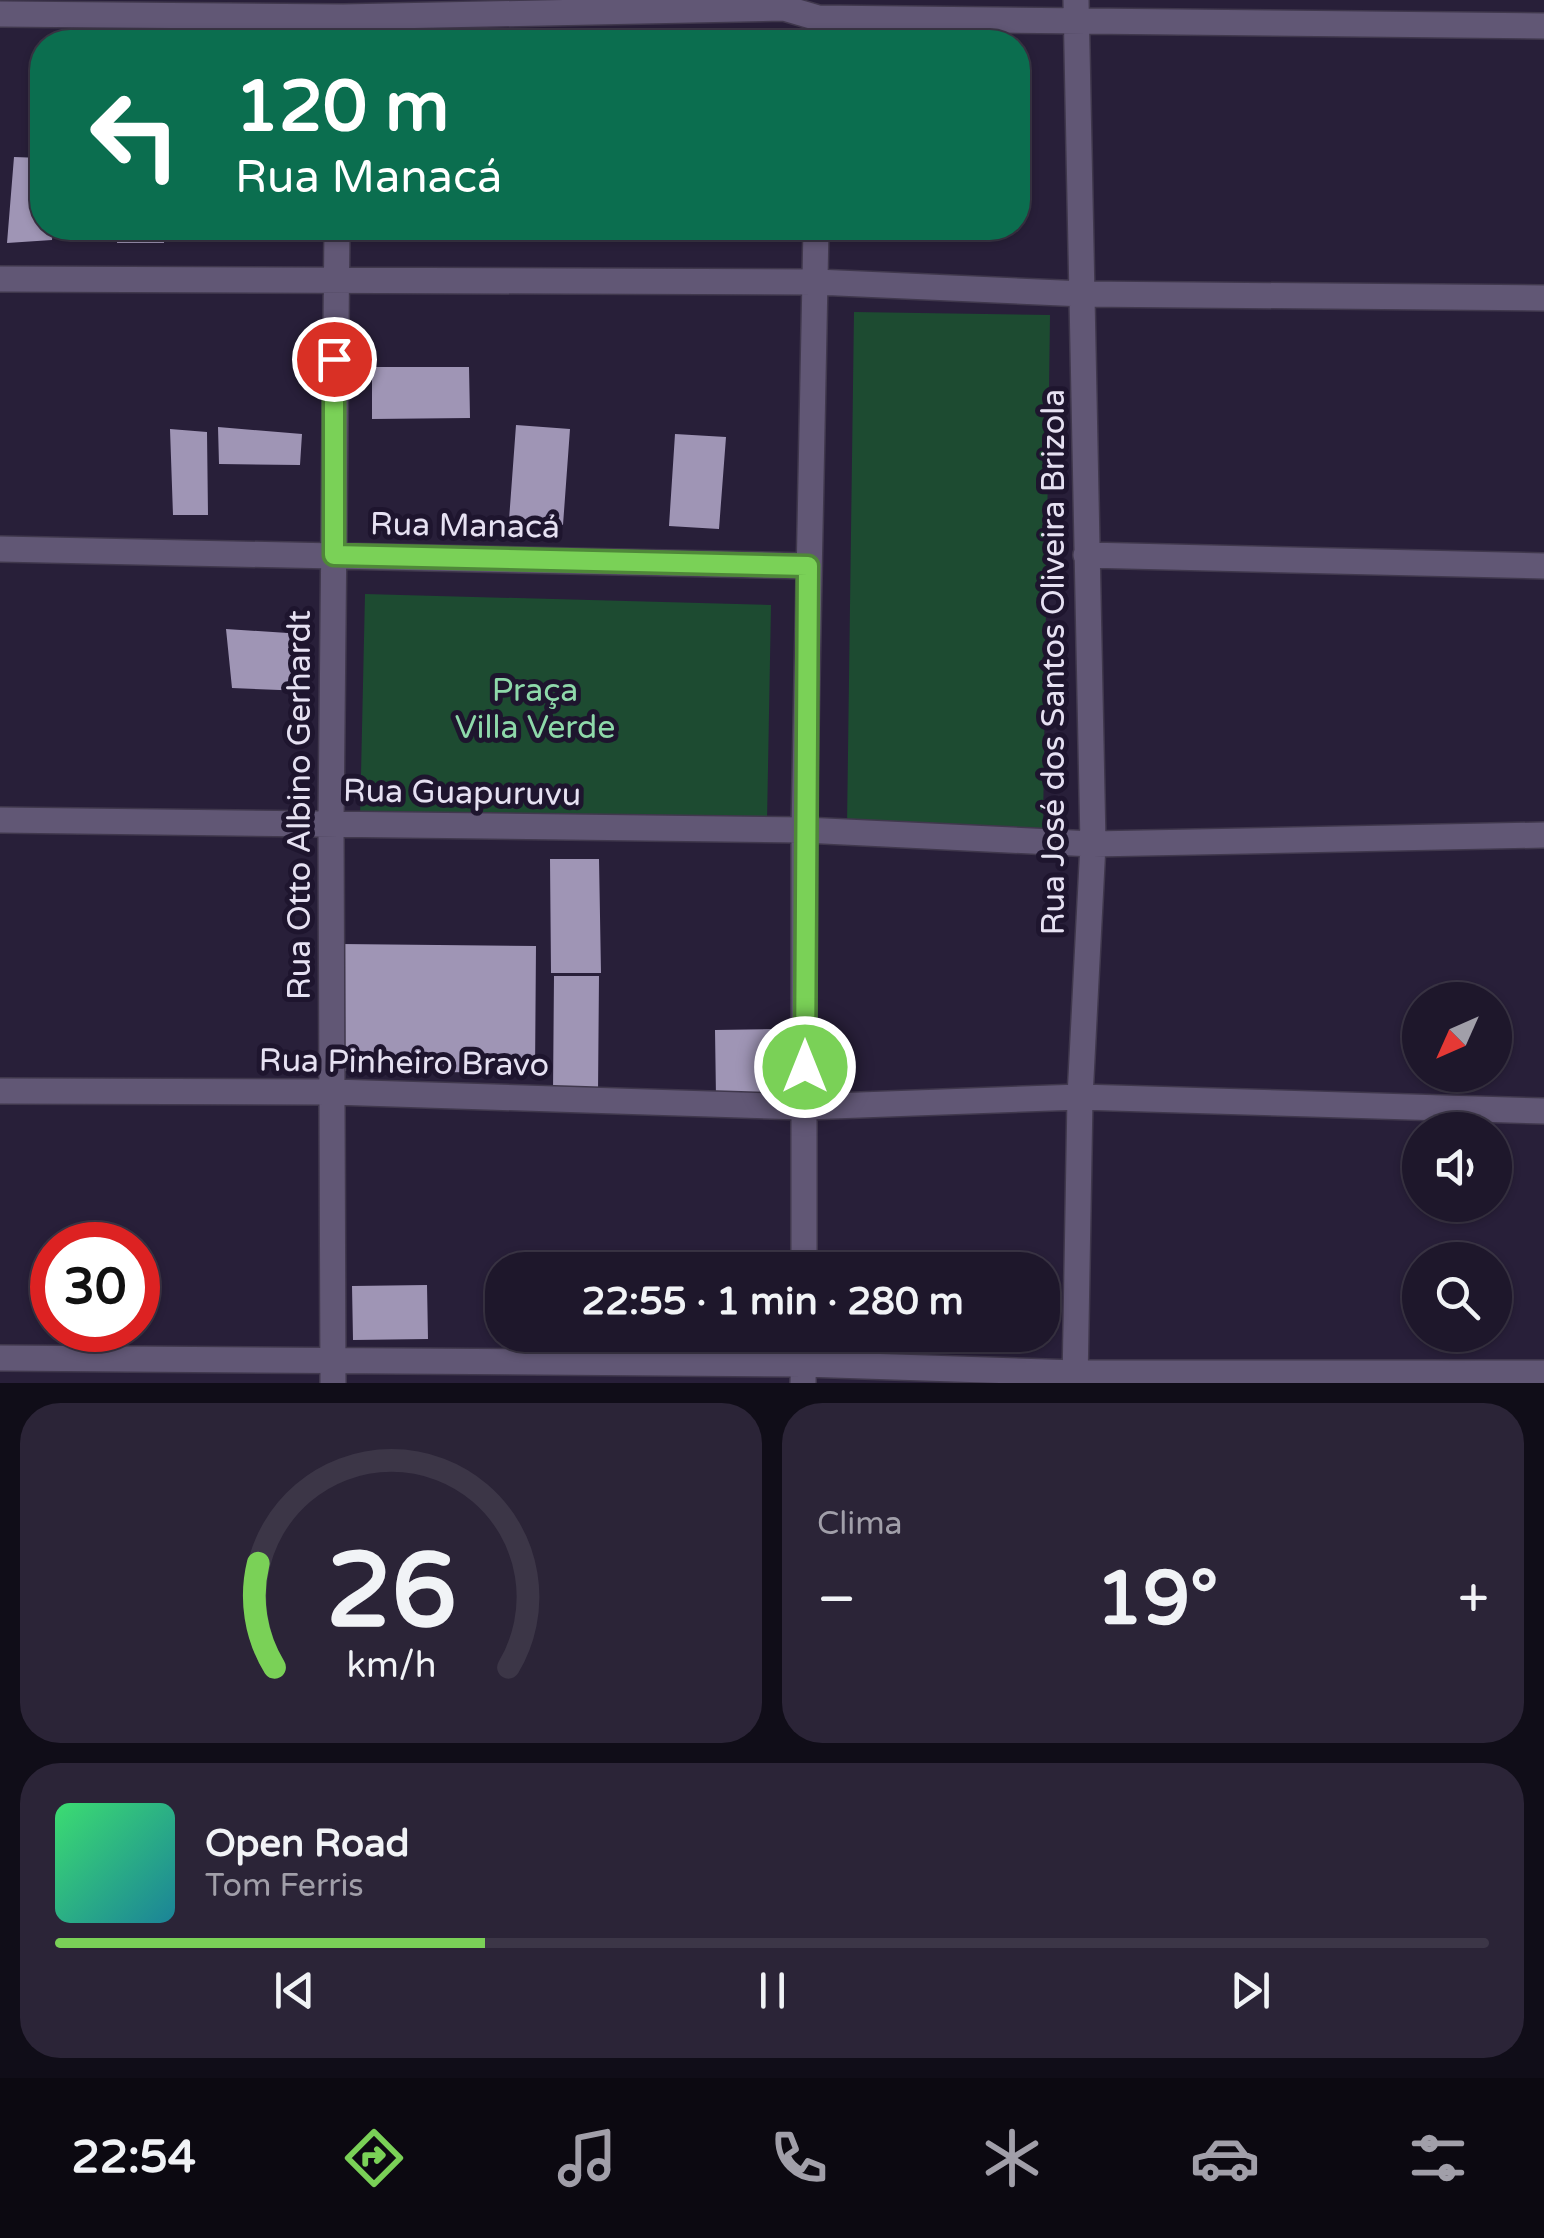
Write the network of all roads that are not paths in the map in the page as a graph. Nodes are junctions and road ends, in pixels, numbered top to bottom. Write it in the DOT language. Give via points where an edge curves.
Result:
graph roads {
  1 [pos="789,4"];
  2 [pos="1076,10"];
  3 [pos="1358,12"];
  4 [pos="0,14"];
  5 [pos="343,20"];
  6 [pos="818,20"];
  7 [pos="1544,26"];
  8 [pos="336,240"];
  9 [pos="816,240"];
  10 [pos="0,278"];
  11 [pos="335,282"];
  12 [pos="816,282"];
  13 [pos="1084,294"];
  14 [pos="1544,298"];
  15 [pos="0,550"];
  16 [pos="334,555"];
  17 [pos="1086,555"];
  18 [pos="808,566"];
  19 [pos="1544,566"];
  20 [pos="0,820"];
  21 [pos="331,824"];
  22 [pos="804,830"];
  23 [pos="1544,835"];
  24 [pos="1093,844"];
  25 [pos="0,1091"];
  26 [pos="333,1092"];
  27 [pos="1080,1097"];
  28 [pos="806,1106"];
  29 [pos="1544,1111"];
  30 [pos="804,1252"];
  31 [pos="0,1358"];
  32 [pos="58,1372"];
  33 [pos="333,1372"];
  34 [pos="803,1374"];
  35 [pos="1544,1374"];
  36 [pos="1075,1378"];
  1 -- 5 [label="street"];
  1 -- 6 [label="street"];
  2 -- 3 [label="street"];
  2 -- 6 [label="street"];
  2 -- 13 [label="street, Rua José dos Santos Oliveira Brizola"];
  3 -- 7 [label="street"];
  4 -- 5 [label="street"];
  8 -- 11 [label="street, Rua Otto Albino Gerhardt"];
  9 -- 12 [label="street"];
  10 -- 11 [label="street"];
  11 -- 12 [label="street"];
  11 -- 16 [label="street, Rua Otto Albino Gerhardt"];
  12 -- 13 [label="street"];
  12 -- 18 [label="street"];
  13 -- 14 [label="street"];
  13 -- 17 [label="street, Rua José dos Santos Oliveira Brizola"];
  15 -- 16 [label="street, Rua Manacá"];
  16 -- 18 [label="street, Rua Manacá"];
  16 -- 21 [label="street, Rua Otto Albino Gerhardt"];
  17 -- 19 [label="street"];
  17 -- 24 [label="street, Rua José dos Santos Oliveira Brizola"];
  18 -- 22 [label="street"];
  20 -- 21 [label="street, Rua Guapuruvu"];
  21 -- 22 [label="street, Rua Guapuruvu"];
  21 -- 26 [label="street, Rua Otto Albino Gerhardt"];
  22 -- 24 [label="street, Rua Guapuruvu"];
  22 -- 28 [label="street"];
  23 -- 24 [label="street, Rua Guapuruvu"];
  24 -- 27 [label="street, Rua José dos Santos Oliveira Brizola"];
  25 -- 26 [label="street, Rua Pinheiro Bravo"];
  26 -- 28 [label="street, Rua Pinheiro Bravo"];
  26 -- 33 [label="street, Rua Otto Albino Gerhardt"];
  27 -- 28 [label="street, Rua Pinheiro Bravo"];
  27 -- 29 [label="street, Rua Pinheiro Bravo"];
  27 -- 36 [label="street, Rua José dos Santos Oliveira Brizola"];
  28 -- 30 [label="street"];
  31 -- 32 [label="street"];
  32 -- 33 [label="street"];
  33 -- 34 [label="street"];
  34 -- 36 [label="street"];
  35 -- 36 [label="street"];
}
